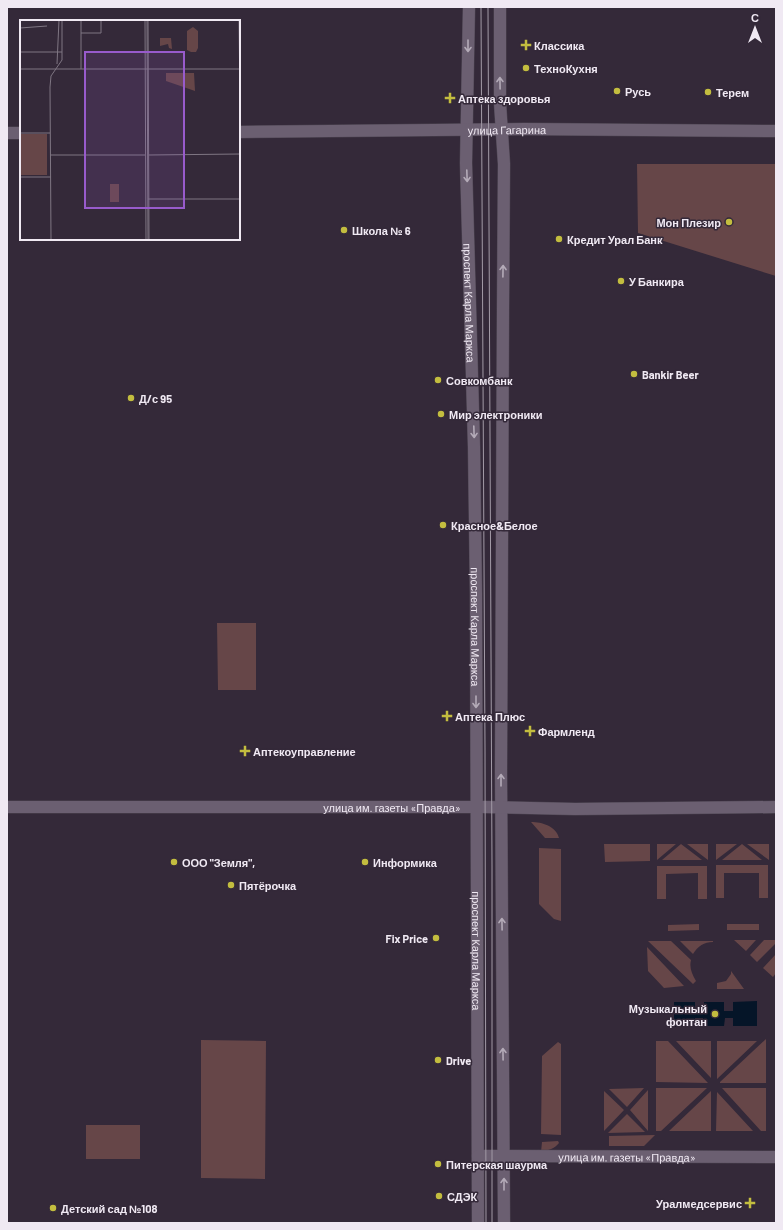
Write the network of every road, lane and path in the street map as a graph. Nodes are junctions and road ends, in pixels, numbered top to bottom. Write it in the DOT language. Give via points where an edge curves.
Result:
graph roads {
  1 [pos="469,7"];
  2 [pos="500,7"];
  3 [pos="467,130"];
  4 [pos="502,130"];
  5 [pos="776,131"];
  6 [pos="240,132"];
  7 [pos="7,133"];
  8 [pos="20,133"];
  9 [pos="7,807"];
  10 [pos="476,807"];
  11 [pos="776,807"];
  12 [pos="501,808"];
  13 [pos="478,1156"];
  14 [pos="504,1156"];
  15 [pos="776,1157"];
  16 [pos="478,1223"];
  17 [pos="504,1223"];
  1 -- 3 [label="main road, проспект Карла Маркса, one-way"];
  4 -- 2 [label="main road, one-way"];
  3 -- 4 [label="main road, улица Гагарина"];
  3 -- 6 [label="main road, улица Гагарина"];
  3 -- 10 [label="main road, проспект Карла Маркса, one-way" via="476,593"];
  4 -- 5 [label="main road, улица Гагарина"];
  12 -- 4 [label="main road, one-way" via="504,164"];
  7 -- 8 [label="main road"];
  9 -- 10 [label="main road, улица им. газеты «Правда»"];
  10 -- 12 [label="main road, улица им. газеты «Правда»"];
  10 -- 13 [label="main road, проспект Карла Маркса"];
  11 -- 12 [label="main road, улица им. газеты «Правда»"];
  14 -- 12 [label="main road, one-way"];
  13 -- 14 [label="main road, улица им. газеты «Правда»"];
  13 -- 16 [label="main road, проспект Карла Маркса"];
  14 -- 15 [label="main road, улица им. газеты «Правда»"];
  17 -- 14 [label="main road, one-way"];
}
